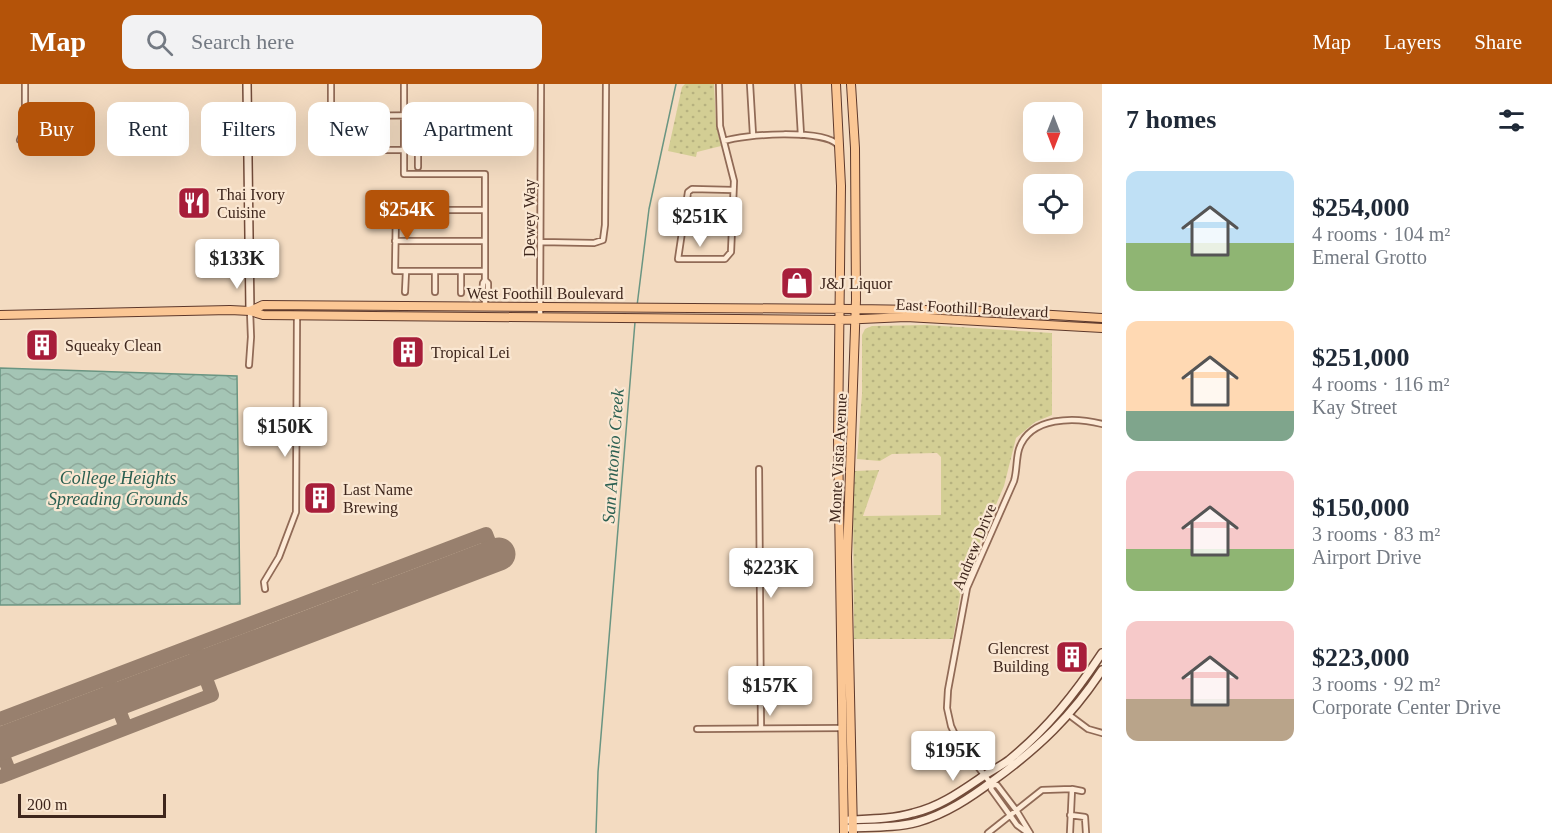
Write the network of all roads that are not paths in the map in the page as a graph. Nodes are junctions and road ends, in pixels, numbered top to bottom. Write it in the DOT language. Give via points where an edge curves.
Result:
graph roads {
  1 [pos="25,84"];
  2 [pos="247,84"];
  3 [pos="331,84"];
  4 [pos="404,84"];
  5 [pos="541,84"];
  6 [pos="606,84"];
  7 [pos="719,84"];
  8 [pos="750,84"];
  9 [pos="798,84"];
  10 [pos="836,84"];
  11 [pos="851,84"];
  12 [pos="25,102"];
  13 [pos="331,102"];
  14 [pos="404,102"];
  15 [pos="753,135"];
  16 [pos="801,135"];
  17 [pos="724,141"];
  18 [pos="840,147"];
  19 [pos="404,156"];
  20 [pos="418,156"];
  21 [pos="418,167"];
  22 [pos="734,190"];
  23 [pos="485,210"];
  24 [pos="395,241"];
  25 [pos="485,241"];
  26 [pos="541,242"];
  27 [pos="406,271"];
  28 [pos="435,271"];
  29 [pos="461,271"];
  30 [pos="485,271"];
  31 [pos="405,292"];
  32 [pos="435,292"];
  33 [pos="461,293"];
  34 [pos="485,303"];
  35 [pos="356,305"];
  36 [pos="408,306"];
  37 [pos="540,306"];
  38 [pos="742,308"];
  39 [pos="841,309"];
  40 [pos="855,309"];
  41 [pos="250,311"];
  42 [pos="0,315"];
  43 [pos="297,315"];
  44 [pos="320,315"];
  45 [pos="369,316"];
  46 [pos="540,317"];
  47 [pos="710,318"];
  48 [pos="855,318"];
  49 [pos="1102,318"];
  50 [pos="840,320"];
  51 [pos="1102,328"];
  52 [pos="249,365"];
  53 [pos="1102,424"];
  54 [pos="759,469"];
  55 [pos="265,589"];
  56 [pos="1102,653"];
  57 [pos="1102,670"];
  58 [pos="1062,709"];
  59 [pos="1070,715"];
  60 [pos="761,728"];
  61 [pos="842,728"];
  62 [pos="852,728"];
  63 [pos="698,729"];
  64 [pos="1102,733"];
  65 [pos="984,776"];
  66 [pos="991,784"];
  67 [pos="1072,789"];
  68 [pos="1082,791"];
  69 [pos="1016,810"];
  70 [pos="1010,815"];
  71 [pos="1070,815"];
  72 [pos="844,827"];
  73 [pos="853,827"];
  74 [pos="988,833"];
  75 [pos="1029,833"];
  76 [pos="1070,833"];
  77 [pos="1086,833"];
  1 -- 12 [label="street"];
  2 -- 41 [label="main road"];
  3 -- 13 [label="street"];
  4 -- 14 [label="street"];
  5 -- 26 [label="street, Dewey Way"];
  6 -- 26 [label="street" via="603,240"];
  7 -- 17 [label="street"];
  8 -- 15 [label="street"];
  9 -- 16 [label="street"];
  10 -- 18 [label="main road, Monte Vista Avenue"];
  11 -- 40 [label="main road, Monte Vista Avenue"];
  15 -- 16 [label="street"];
  15 -- 17 [label="street"];
  16 -- 18 [label="street" via="831,139"];
  17 -- 22 [label="street"];
  18 -- 39 [label="main road, Monte Vista Avenue"];
  19 -- 23 [label="street" via="405,174 485,174"];
  20 -- 21 [label="street"];
  22 -- 22 [label="street" via="688,192 678,259 729,256"];
  23 -- 24 [label="street" via="396,210"];
  23 -- 25 [label="street"];
  24 -- 25 [label="street"];
  24 -- 27 [label="street" via="395,271"];
  25 -- 30 [label="street"];
  26 -- 37 [label="street, Dewey Way"];
  27 -- 28 [label="street"];
  27 -- 31 [label="street"];
  28 -- 29 [label="street"];
  28 -- 32 [label="street"];
  29 -- 30 [label="street"];
  29 -- 33 [label="street"];
  30 -- 34 [label="street"];
  34 -- 36 [label="main road, West Foothill Boulevard"];
  34 -- 37 [label="main road, West Foothill Boulevard"];
  35 -- 36 [label="main road, West Foothill Boulevard"];
  35 -- 41 [label="main road, West Foothill Boulevard" via="263,305"];
  35 -- 44 [label="main road" via="350,310 324,310"];
  36 -- 45 [label="main road" via="401,311 374,311"];
  37 -- 38 [label="main road, West Foothill Boulevard"];
  37 -- 46 [label="street, Dewey Way"];
  38 -- 39 [label="main road, West Foothill Boulevard"];
  38 -- 47 [label="main road"];
  39 -- 40 [label="main road, East Foothill Boulevard"];
  39 -- 50 [label="main road, Monte Vista Avenue"];
  40 -- 48 [label="main road, Monte Vista Avenue"];
  40 -- 49 [label="main road, East Foothill Boulevard"];
  41 -- 42 [label="main road, West Foothill Boulevard"];
  41 -- 43 [label="main road, West Foothill Boulevard"];
  41 -- 52 [label="street"];
  43 -- 44 [label="main road, West Foothill Boulevard"];
  43 -- 55 [label="street" via="296,512 279,557 264,582"];
  44 -- 45 [label="main road, West Foothill Boulevard"];
  45 -- 46 [label="main road, West Foothill Boulevard"];
  46 -- 47 [label="main road, West Foothill Boulevard"];
  47 -- 50 [label="main road, West Foothill Boulevard"];
  48 -- 50 [label="main road, East Foothill Boulevard"];
  48 -- 51 [label="main road, East Foothill Boulevard" via="906,317"];
  48 -- 62 [label="main road, Monte Vista Avenue" via="847,557"];
  50 -- 61 [label="main road, Monte Vista Avenue"];
  53 -- 65 [label="street, Andrew Drive" via="1055,420 1024,439 1014,481 967,588 947,708 958,741"];
  54 -- 60 [label="street"];
  56 -- 58 [label="main road"];
  57 -- 59 [label="main road"];
  58 -- 59 [label="street"];
  58 -- 65 [label="main road" via="1007,761"];
  59 -- 64 [label="street" via="1088,729"];
  59 -- 66 [label="main road"];
  60 -- 61 [label="street"];
  60 -- 63 [label="street"];
  61 -- 62 [label="street"];
  61 -- 72 [label="main road, Monte Vista Avenue"];
  62 -- 73 [label="main road, Monte Vista Avenue"];
  65 -- 66 [label="street, Andrew Drive"];
  65 -- 73 [label="main road" via="932,807"];
  66 -- 69 [label="street" via="997,785"];
  66 -- 70 [label="street"];
  66 -- 73 [label="main road" via="935,816 898,825"];
  67 -- 68 [label="street"];
  67 -- 69 [label="street" via="1042,790"];
  67 -- 71 [label="street"];
  69 -- 70 [label="street"];
  69 -- 75 [label="street"];
  70 -- 74 [label="street"];
  70 -- 75 [label="street"];
  71 -- 76 [label="street"];
  71 -- 77 [label="street" via="1083,815"];
  72 -- 73 [label="main road"];
}
